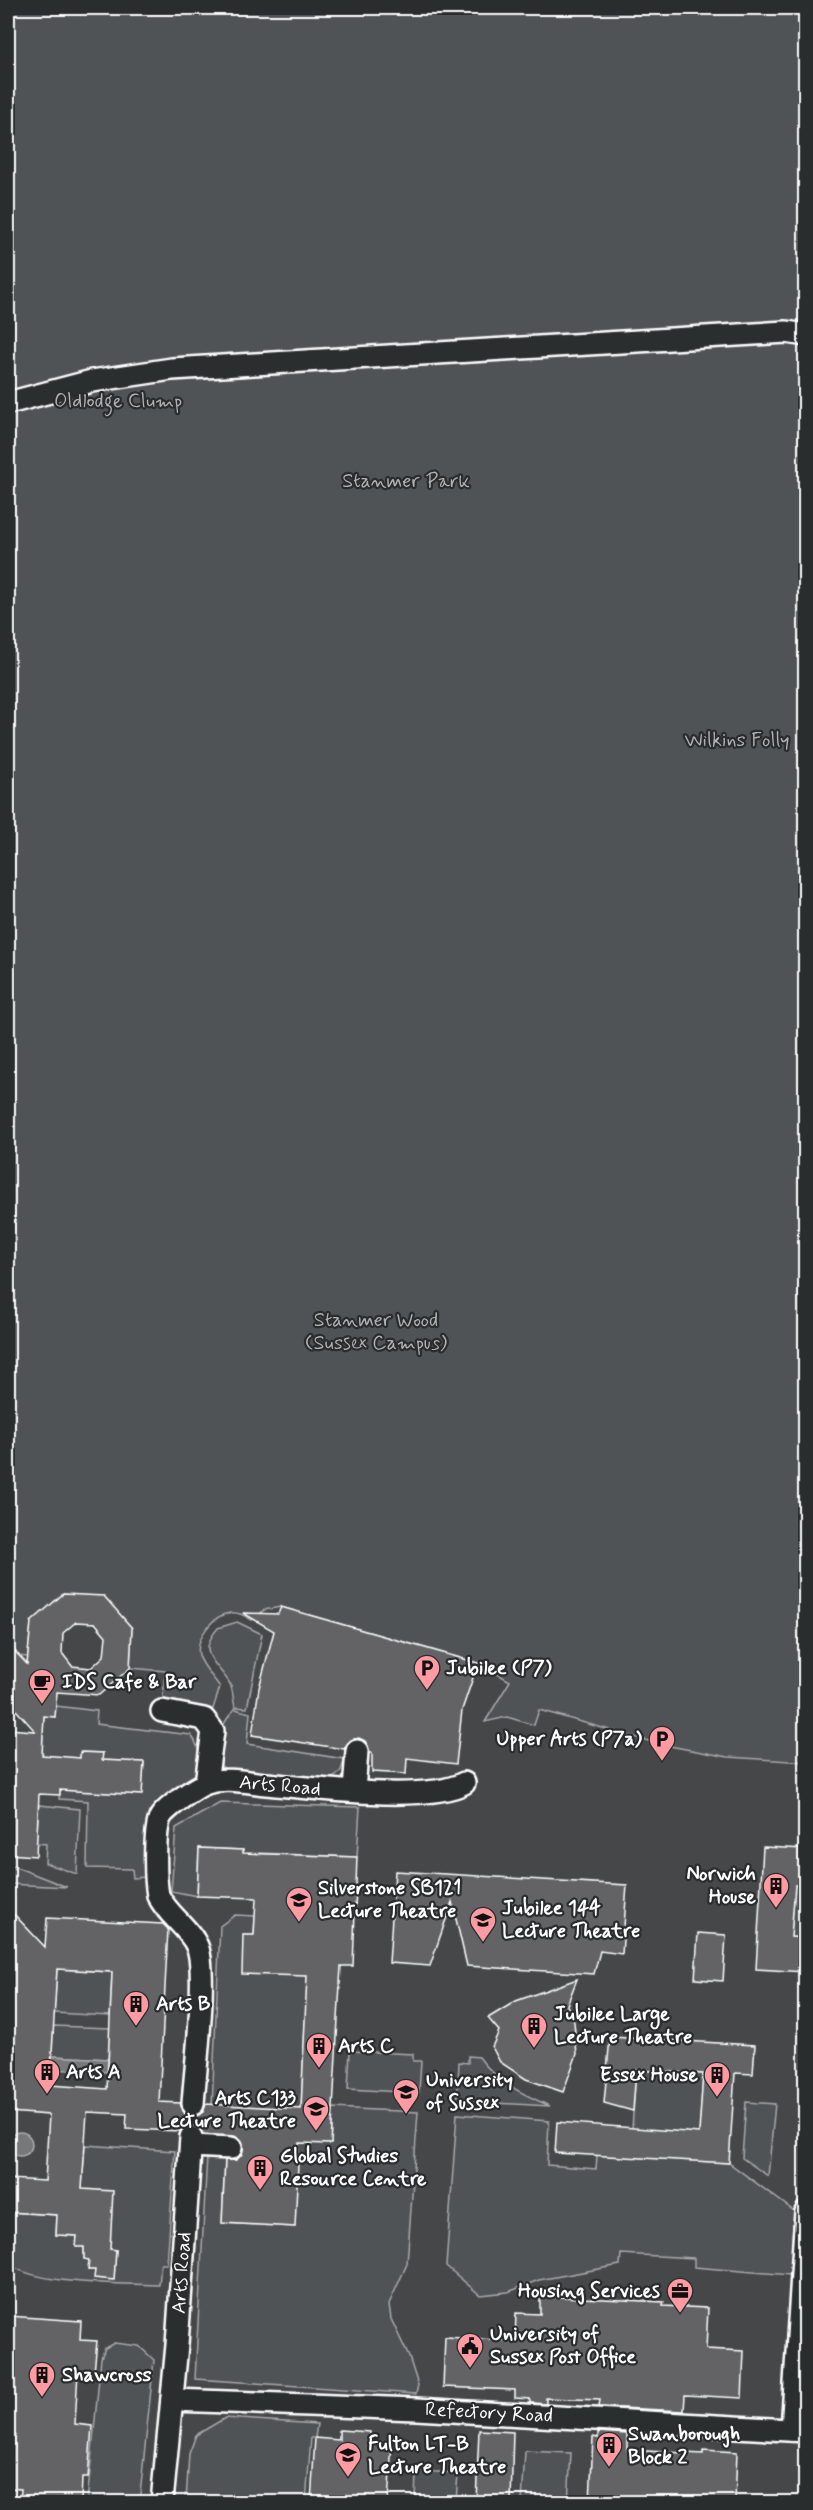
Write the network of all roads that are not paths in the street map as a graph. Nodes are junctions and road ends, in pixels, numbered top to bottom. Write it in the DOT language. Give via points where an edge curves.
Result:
graph roads {
  1 [pos="806,319"];
  2 [pos="796,334"];
  3 [pos="8,403"];
  4 [pos="162,1711"];
  5 [pos="357,1751"];
  6 [pos="206,1783"];
  7 [pos="464,1783"];
  8 [pos="354,1791"];
  9 [pos="193,2104"];
  10 [pos="231,2148"];
  11 [pos="806,2212"];
  12 [pos="172,2400"];
  13 [pos="799,2431"];
  14 [pos="162,2502"];
  1 -- 2 [label="street"];
  2 -- 3 [label="street" via="172,369 111,377"];
  4 -- 6 [label="street" via="204,1719 213,1731"];
  5 -- 8 [label="street"];
  6 -- 8 [label="street, Arts Road" via="226,1780"];
  6 -- 9 [label="street" via="160,1818 157,1859 162,1905 197,1945 202,1964"];
  7 -- 8 [label="street, Arts Road" via="453,1790 435,1792"];
  10 -- 12 [label="street, Arts Road" via="191,2142"];
  11 -- 13 [label="street"];
  12 -- 13 [label="street, Refectory Road" via="416,2409"];
  12 -- 14 [label="street, Arts Road"];
}
